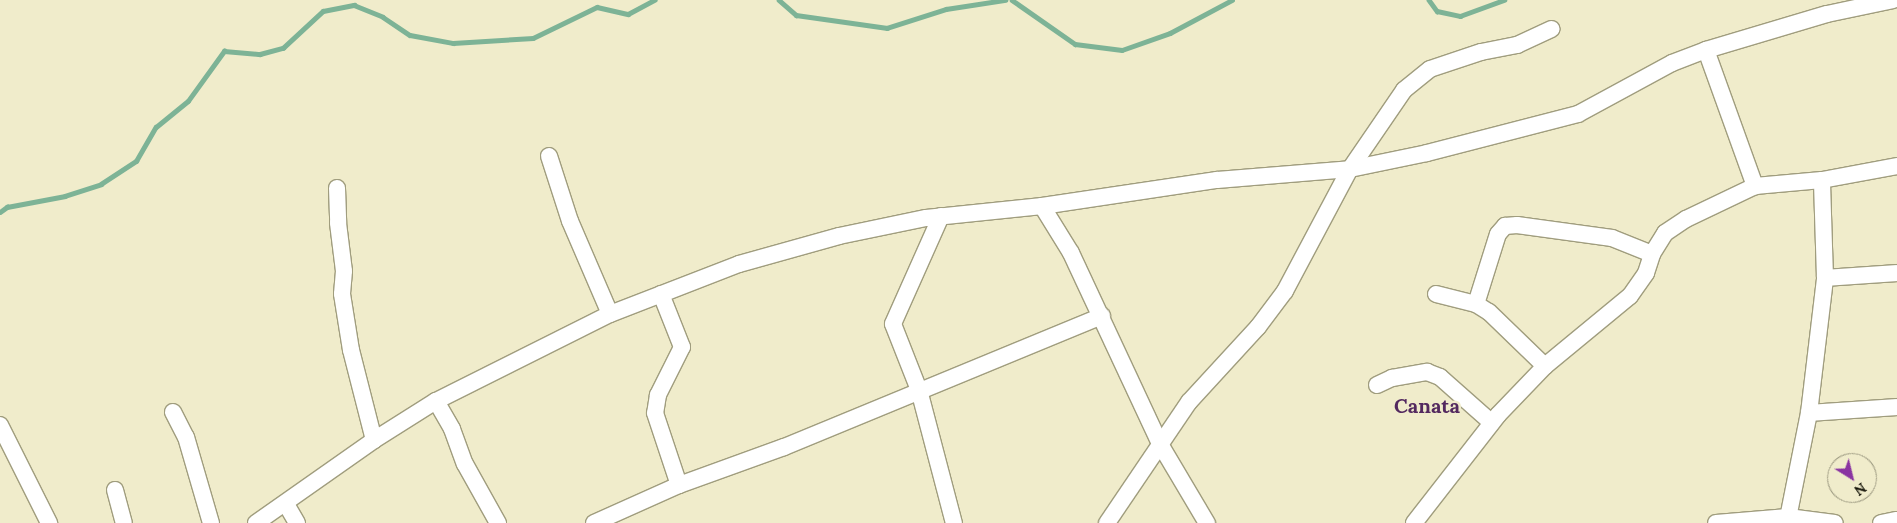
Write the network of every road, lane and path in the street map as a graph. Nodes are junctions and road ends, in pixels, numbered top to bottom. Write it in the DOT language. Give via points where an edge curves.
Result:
graph roads {
  1 [pos="1893,0"];
  2 [pos="1552,29"];
  3 [pos="1706,50"];
  4 [pos="549,156"];
  5 [pos="1897,166"];
  6 [pos="1350,169"];
  7 [pos="1822,180"];
  8 [pos="1755,186"];
  9 [pos="337,188"];
  10 [pos="1042,206"];
  11 [pos="941,216"];
  12 [pos="1652,254"];
  13 [pos="1897,273"];
  14 [pos="1825,278"];
  15 [pos="661,294"];
  16 [pos="1436,294"];
  17 [pos="1476,304"];
  18 [pos="610,314"];
  19 [pos="1102,316"];
  20 [pos="1544,366"];
  21 [pos="1377,385"];
  22 [pos="918,390"];
  23 [pos="436,401"];
  24 [pos="1897,408"];
  25 [pos="173,412"];
  26 [pos="1809,413"];
  27 [pos="1492,423"];
  28 [pos="0,424"];
  29 [pos="374,440"];
  30 [pos="1160,444"];
  31 [pos="679,485"];
  32 [pos="115,490"];
  33 [pos="286,504"];
  34 [pos="1787,520"];
  35 [pos="1897,520"];
  36 [pos="50,523"];
  37 [pos="124,523"];
  38 [pos="211,523"];
  39 [pos="256,523"];
  40 [pos="297,523"];
  41 [pos="498,523"];
  42 [pos="594,523"];
  43 [pos="954,523"];
  44 [pos="1107,523"];
  45 [pos="1207,523"];
  46 [pos="1414,523"];
  47 [pos="1716,523"];
  48 [pos="1835,523"];
  49 [pos="1881,523"];
  1 -- 3 [label="street" via="1827,14"];
  2 -- 6 [label="street" via="1517,45 1454,59 1414,79"];
  3 -- 6 [label="street" via="1560,120"];
  3 -- 8 [label="street"];
  4 -- 18 [label="street" via="570,221"];
  5 -- 7 [label="street"];
  6 -- 10 [label="street" via="1217,180"];
  6 -- 30 [label="street" via="1285,290 1258,326 1189,402"];
  7 -- 8 [label="street"];
  7 -- 14 [label="street"];
  8 -- 12 [label="street" via="1686,219 1665,233"];
  9 -- 29 [label="street" via="344,271 342,294 351,350"];
  10 -- 11 [label="street"];
  10 -- 19 [label="street" via="1071,253"];
  11 -- 15 [label="street" via="839,236 748,261"];
  11 -- 22 [label="street" via="893,320"];
  12 -- 17 [label="street" via="1612,238 1505,226 1498,234"];
  12 -- 20 [label="street" via="1646,273 1630,296"];
  13 -- 14 [label="street"];
  14 -- 26 [label="street"];
  15 -- 18 [label="street"];
  15 -- 31 [label="street" via="682,347 658,395 655,413"];
  16 -- 17 [label="street"];
  17 -- 20 [label="street" via="1489,312"];
  18 -- 23 [label="street"];
  19 -- 22 [label="street"];
  19 -- 30 [label="street"];
  20 -- 27 [label="street"];
  21 -- 27 [label="street" via="1392,378 1427,372 1440,378"];
  22 -- 31 [label="street" via="784,447"];
  22 -- 43 [label="street"];
  23 -- 29 [label="street"];
  23 -- 41 [label="street" via="452,429 465,464"];
  24 -- 26 [label="street"];
  25 -- 38 [label="street" via="186,438"];
  26 -- 34 [label="street"];
  27 -- 46 [label="street"];
  28 -- 36 [label="street"];
  29 -- 33 [label="street"];
  30 -- 44 [label="street"];
  30 -- 45 [label="street"];
  31 -- 42 [label="street"];
  32 -- 37 [label="street"];
  33 -- 39 [label="street"];
  33 -- 40 [label="street"];
  34 -- 47 [label="street"];
  34 -- 48 [label="street"];
  35 -- 49 [label="street"];
}
